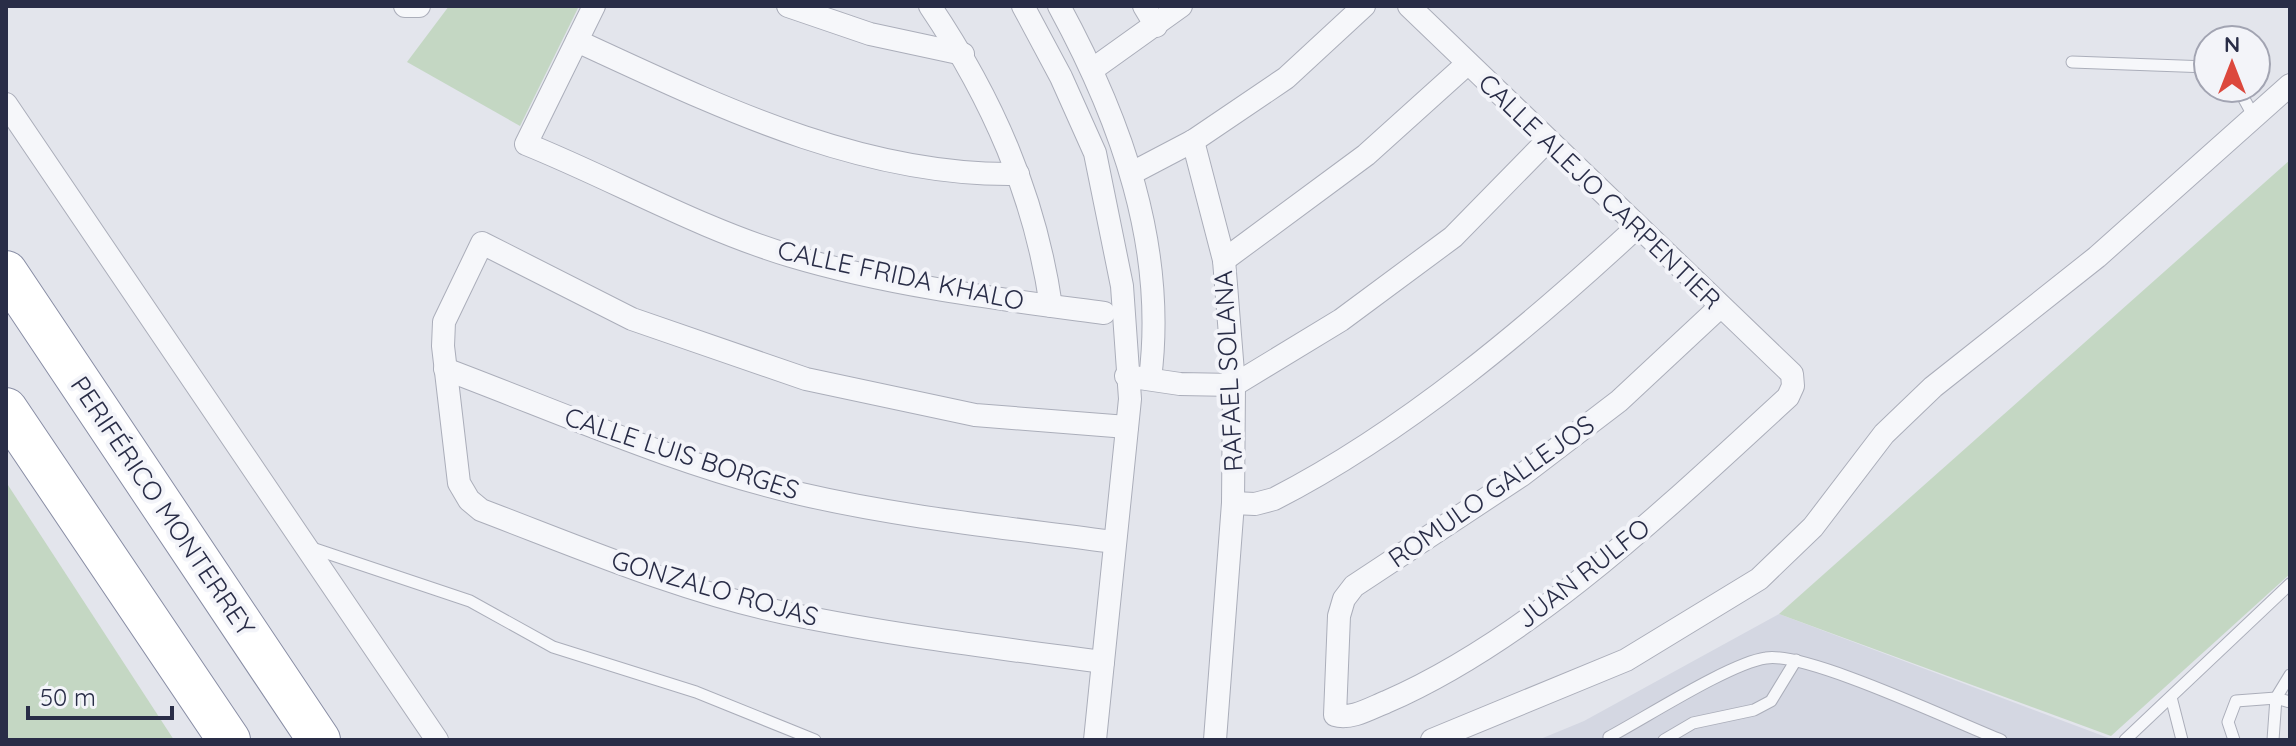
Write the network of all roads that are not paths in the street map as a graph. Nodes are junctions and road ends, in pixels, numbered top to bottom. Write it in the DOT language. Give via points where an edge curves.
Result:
graph roads {
  1 [pos="405,6"];
  2 [pos="419,6"];
  3 [pos="594,6"];
  4 [pos="788,6"];
  5 [pos="930,6"];
  6 [pos="1023,6"];
  7 [pos="1059,6"];
  8 [pos="1144,6"];
  9 [pos="1181,6"];
  10 [pos="1364,6"];
  11 [pos="1409,6"];
  12 [pos="1156,26"];
  13 [pos="577,41"];
  14 [pos="963,54"];
  15 [pos="2072,62"];
  16 [pos="1467,64"];
  17 [pos="2192,66"];
  18 [pos="1093,69"];
  19 [pos="2290,85"];
  20 [pos="6,104"];
  21 [pos="2247,104"];
  22 [pos="2254,117"];
  23 [pos="1548,140"];
  24 [pos="1193,141"];
  25 [pos="1132,173"];
  26 [pos="1018,174"];
  27 [pos="1637,227"];
  28 [pos="1224,260"];
  29 [pos="6,272"];
  30 [pos="1051,306"];
  31 [pos="1721,306"];
  32 [pos="1104,313"];
  33 [pos="445,369"];
  34 [pos="1792,374"];
  35 [pos="1126,376"];
  36 [pos="1150,379"];
  37 [pos="1234,385"];
  38 [pos="1130,399"];
  39 [pos="6,409"];
  40 [pos="1127,427"];
  41 [pos="1233,503"];
  42 [pos="1114,542"];
  43 [pos="305,546"];
  44 [pos="2290,584"];
  45 [pos="1796,660"];
  46 [pos="1103,662"];
  47 [pos="2290,675"];
  48 [pos="2171,697"];
  49 [pos="2276,698"];
  50 [pos="2290,702"];
  51 [pos="1333,711"];
  52 [pos="1609,737"];
  53 [pos="229,740"];
  54 [pos="319,740"];
  55 [pos="437,740"];
  56 [pos="815,740"];
  57 [pos="1095,740"];
  58 [pos="1215,740"];
  59 [pos="1432,740"];
  60 [pos="1664,740"];
  61 [pos="2001,740"];
  62 [pos="2125,740"];
  63 [pos="2182,740"];
  64 [pos="2234,740"];
  65 [pos="2273,740"];
  1 -- 2 [label="street"];
  3 -- 13 [label="street"];
  4 -- 14 [label="street" via="870,34"];
  5 -- 14 [label="street"];
  6 -- 35 [label="street" via="1095,153 1122,286"];
  7 -- 18 [label="street"];
  8 -- 12 [label="street"];
  9 -- 12 [label="street"];
  10 -- 24 [label="street" via="1286,78"];
  11 -- 16 [label="street, CALLE ALEJO CARPENTIER"];
  12 -- 18 [label="street"];
  13 -- 26 [label="street" via="710,102 853,152 982,175"];
  13 -- 30 [label="street, CALLE FRIDA KHALO" via="526,144 670,212 792,256"];
  14 -- 26 [label="street"];
  15 -- 17 [label="lane"];
  16 -- 23 [label="street, CALLE ALEJO CARPENTIER"];
  16 -- 28 [label="street" via="1366,155"];
  18 -- 25 [label="street"];
  19 -- 22 [label="street"];
  20 -- 43 [label="street"];
  21 -- 22 [label="lane"];
  22 -- 59 [label="street" via="2097,257 1933,387 1884,434 1813,527 1759,579 1626,660"];
  23 -- 27 [label="street, CALLE ALEJO CARPENTIER"];
  23 -- 37 [label="street" via="1453,237 1341,320"];
  24 -- 25 [label="street"];
  24 -- 28 [label="street, RAFAEL SOLANA"];
  25 -- 36 [label="street" via="1153,298"];
  26 -- 30 [label="street" via="1040,243"];
  27 -- 31 [label="street, CALLE ALEJO CARPENTIER"];
  27 -- 41 [label="street" via="1537,320 1394,424 1274,499"];
  28 -- 37 [label="street, RAFAEL SOLANA"];
  29 -- 54 [label="highway, PERIFÉRICO MONTERREY"];
  30 -- 32 [label="street, CALLE FRIDA KHALO"];
  31 -- 34 [label="street, CALLE ALEJO CARPENTIER"];
  31 -- 51 [label="street, ROMULO GALLEJOS" via="1619,401 1547,457 1354,586 1339,616"];
  33 -- 40 [label="street, GONZALO ROJAS" via="444,322 482,243 632,319 806,379 975,415"];
  33 -- 42 [label="street, CALLE LUIS BORGES" via="709,467 801,494"];
  33 -- 46 [label="street, GONZALO ROJAS" via="459,483 481,510 657,577 783,613"];
  34 -- 51 [label="street, JUAN RULFO" via="1788,397 1690,487 1523,621 1403,694 1348,716"];
  35 -- 36 [label="street"];
  35 -- 38 [label="street"];
  36 -- 37 [label="street"];
  36 -- 38 [label="street"];
  37 -- 41 [label="street, RAFAEL SOLANA"];
  38 -- 40 [label="street"];
  39 -- 53 [label="highway"];
  40 -- 42 [label="street"];
  41 -- 58 [label="street, RAFAEL SOLANA"];
  42 -- 46 [label="street"];
  43 -- 55 [label="street"];
  43 -- 56 [label="lane" via="470,601 553,647 696,692"];
  44 -- 48 [label="lane"];
  45 -- 52 [label="lane" via="1764,658"];
  45 -- 60 [label="lane" via="1771,701 1754,710 1693,723"];
  45 -- 61 [label="lane"];
  46 -- 57 [label="street"];
  47 -- 49 [label="lane"];
  48 -- 62 [label="lane"];
  48 -- 63 [label="lane"];
  49 -- 50 [label="lane"];
  49 -- 64 [label="lane" via="2236,701 2228,722"];
  49 -- 65 [label="lane"];
}
